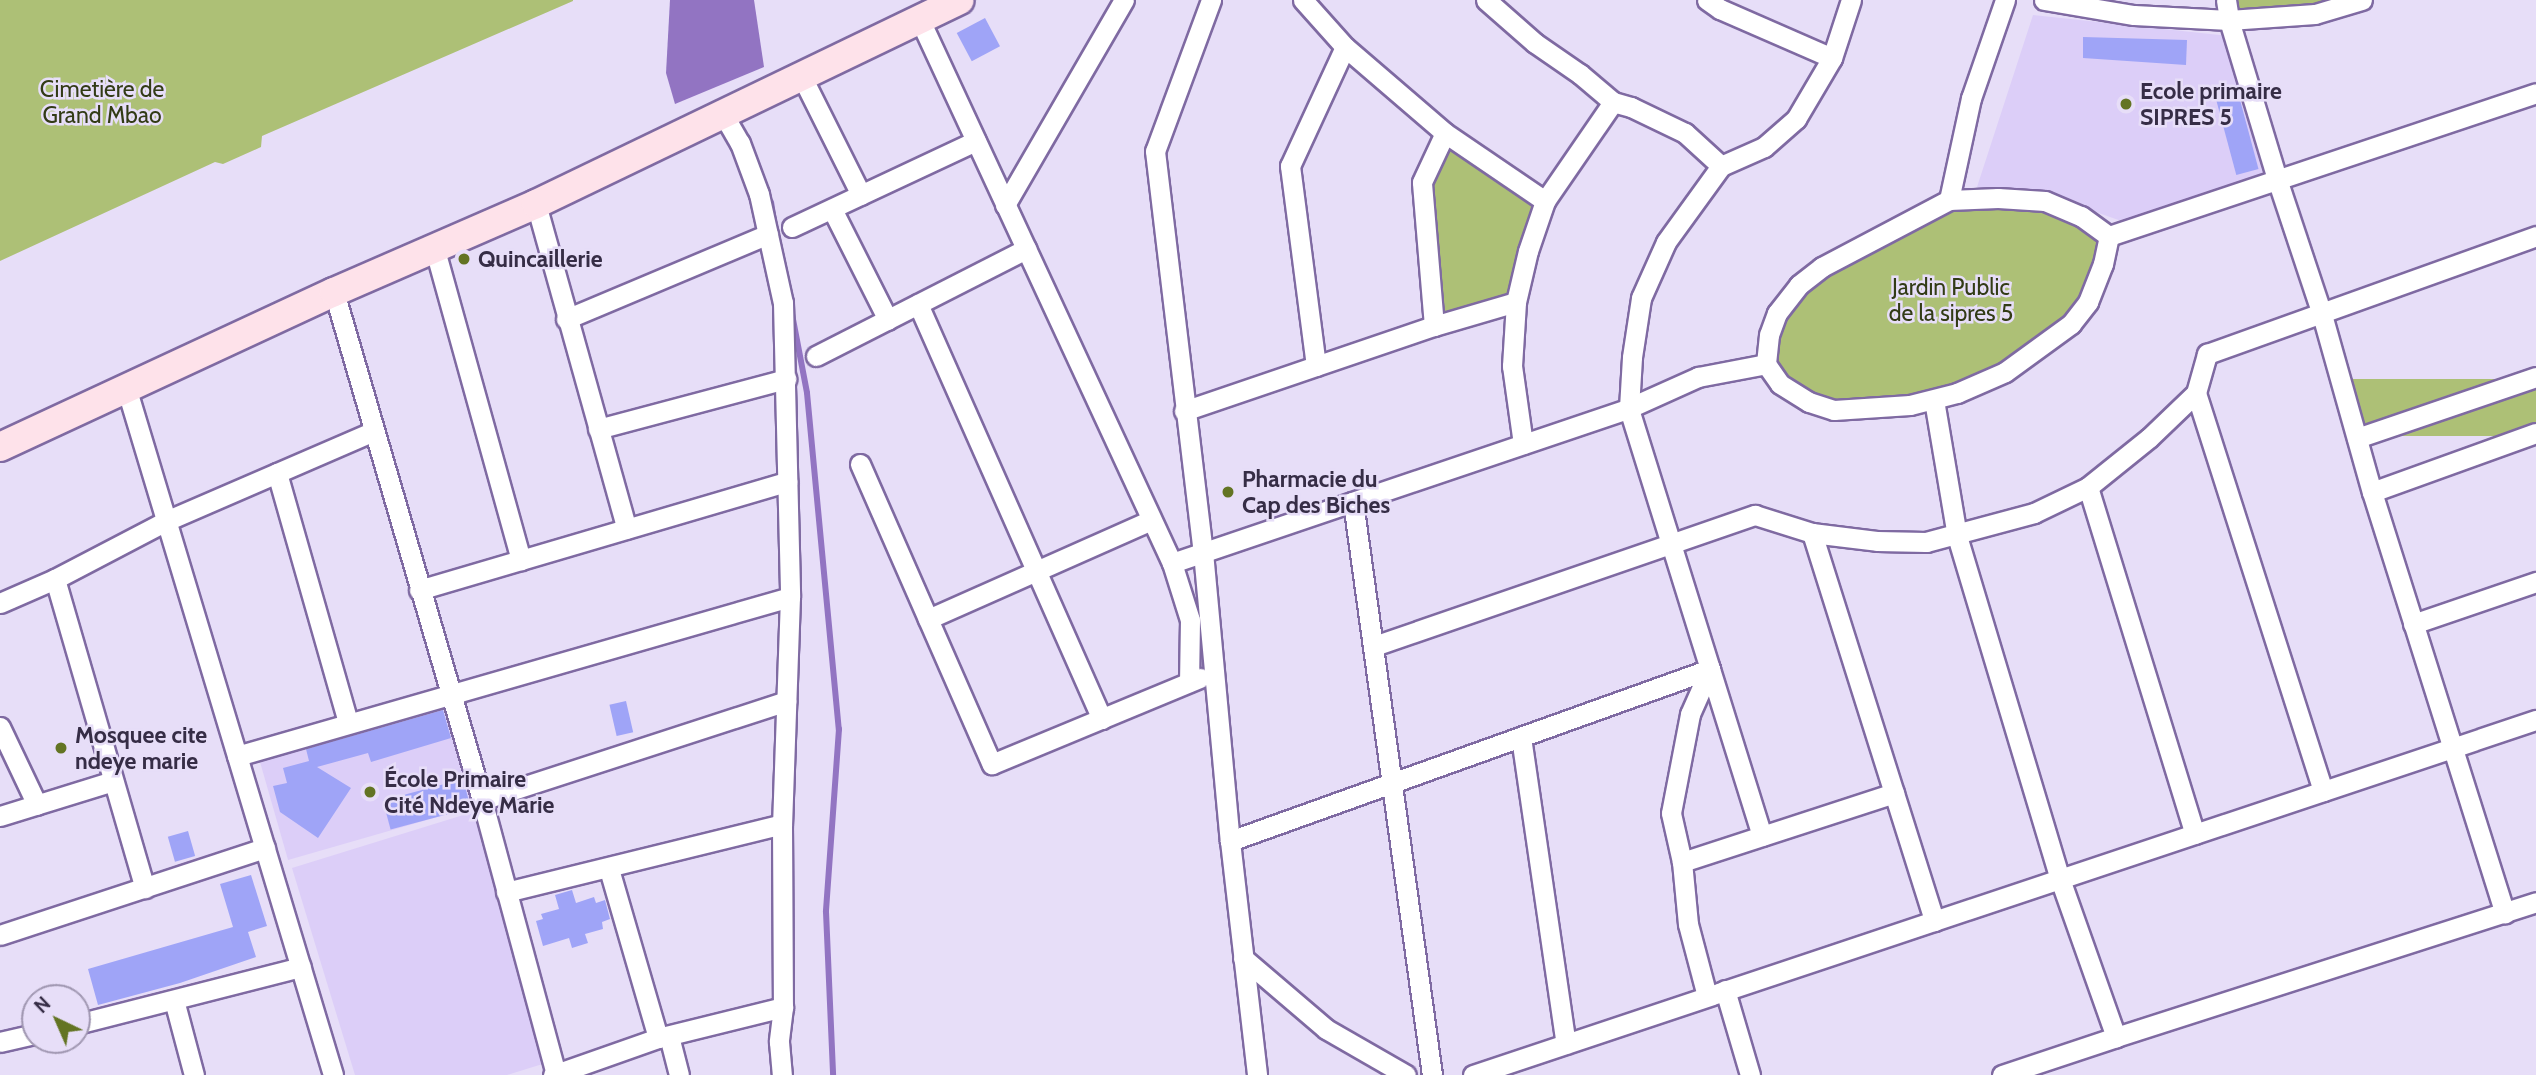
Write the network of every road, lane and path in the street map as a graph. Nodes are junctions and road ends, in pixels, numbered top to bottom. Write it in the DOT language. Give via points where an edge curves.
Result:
graph roads {
  1 [pos="959,0"];
  2 [pos="1125,0"];
  3 [pos="1211,0"];
  4 [pos="1303,0"];
  5 [pos="1486,0"];
  6 [pos="1707,0"];
  7 [pos="1851,0"];
  8 [pos="2005,0"];
  9 [pos="2044,0"];
  10 [pos="2226,0"];
  11 [pos="2362,0"];
  12 [pos="919,18"];
  13 [pos="2229,20"];
  14 [pos="1345,47"];
  15 [pos="1832,58"];
  16 [pos="801,75"];
  17 [pos="2536,93"];
  18 [pos="1613,102"];
  19 [pos="723,114"];
  20 [pos="1445,133"];
  21 [pos="976,141"];
  22 [pos="1721,166"];
  23 [pos="2277,179"];
  24 [pos="861,195"];
  25 [pos="1949,200"];
  26 [pos="1545,201"];
  27 [pos="536,204"];
  28 [pos="1005,205"];
  29 [pos="832,209"];
  30 [pos="792,228"];
  31 [pos="768,234"];
  32 [pos="2109,236"];
  33 [pos="2536,236"];
  34 [pos="435,250"];
  35 [pos="1026,250"];
  36 [pos="334,292"];
  37 [pos="1516,302"];
  38 [pos="918,304"];
  39 [pos="2321,312"];
  40 [pos="566,319"];
  41 [pos="887,320"];
  42 [pos="1434,326"];
  43 [pos="816,356"];
  44 [pos="1766,364"];
  45 [pos="1316,366"];
  46 [pos="2536,377"];
  47 [pos="786,379"];
  48 [pos="126,387"];
  49 [pos="2196,393"];
  50 [pos="1934,400"];
  51 [pos="1629,408"];
  52 [pos="1184,411"];
  53 [pos="598,429"];
  54 [pos="374,431"];
  55 [pos="2536,433"];
  56 [pos="2357,438"];
  57 [pos="1523,444"];
  58 [pos="0,447"];
  59 [pos="860,464"];
  60 [pos="277,473"];
  61 [pos="787,482"];
  62 [pos="2088,487"];
  63 [pos="2372,492"];
  64 [pos="1353,502"];
  65 [pos="1152,520"];
  66 [pos="166,521"];
  67 [pos="626,529"];
  68 [pos="1812,533"];
  69 [pos="1957,536"];
  70 [pos="1671,544"];
  71 [pos="1203,552"];
  72 [pos="521,560"];
  73 [pos="1172,563"];
  74 [pos="1036,572"];
  75 [pos="55,579"];
  76 [pos="2536,582"];
  77 [pos="419,590"];
  78 [pos="790,597"];
  79 [pos="0,603"];
  80 [pos="928,619"];
  81 [pos="2413,624"];
  82 [pos="1374,646"];
  83 [pos="1710,669"];
  84 [pos="1214,672"];
  85 [pos="1189,682"];
  86 [pos="451,692"];
  87 [pos="786,701"];
  88 [pos="1102,719"];
  89 [pos="2536,720"];
  90 [pos="348,722"];
  91 [pos="0,727"];
  92 [pos="1521,737"];
  93 [pos="2453,748"];
  94 [pos="237,756"];
  95 [pos="114,781"];
  96 [pos="1392,783"];
  97 [pos="2323,791"];
  98 [pos="1894,793"];
  99 [pos="482,800"];
  100 [pos="37,805"];
  101 [pos="0,816"];
  102 [pos="782,824"];
  103 [pos="2195,834"];
  104 [pos="1762,836"];
  105 [pos="1230,841"];
  106 [pos="265,848"];
  107 [pos="1682,862"];
  108 [pos="609,869"];
  109 [pos="2060,879"];
  110 [pos="145,888"];
  111 [pos="506,892"];
  112 [pos="2536,902"];
  113 [pos="2505,914"];
  114 [pos="1934,921"];
  115 [pos="1,934"];
  116 [pos="1243,958"];
  117 [pos="301,967"];
  118 [pos="1716,993"];
  119 [pos="174,1000"];
  120 [pos="783,1007"];
  121 [pos="91,1021"];
  122 [pos="21,1037"];
  123 [pos="663,1037"];
  124 [pos="2116,1037"];
  125 [pos="0,1042"];
  126 [pos="1566,1044"];
  127 [pos="194,1075"];
  128 [pos="333,1075"];
  129 [pos="555,1075"];
  130 [pos="679,1075"];
  131 [pos="782,1075"];
  132 [pos="1257,1075"];
  133 [pos="1406,1075"];
  134 [pos="1432,1075"];
  135 [pos="1473,1075"];
  136 [pos="1750,1075"];
  137 [pos="2002,1075"];
  1 -- 12 [label="street"];
  2 -- 28 [label="street"];
  3 -- 52 [label="street" via="1155,151"];
  4 -- 14 [label="street"];
  5 -- 18 [label="street"];
  6 -- 15 [label="street"];
  7 -- 15 [label="street"];
  8 -- 25 [label="street" via="1971,98"];
  9 -- 13 [label="street" via="2134,15"];
  10 -- 13 [label="street"];
  11 -- 13 [label="street" via="2315,14"];
  12 -- 16 [label="street"];
  12 -- 21 [label="street"];
  13 -- 23 [label="street"];
  14 -- 20 [label="street"];
  14 -- 45 [label="street" via="1290,166"];
  15 -- 22 [label="street" via="1796,119 1764,147"];
  16 -- 19 [label="street"];
  16 -- 24 [label="street"];
  17 -- 23 [label="street"];
  18 -- 22 [label="street" via="1685,133"];
  18 -- 26 [label="street"];
  19 -- 27 [label="street"];
  19 -- 31 [label="street" via="740,143"];
  20 -- 26 [label="street"];
  20 -- 42 [label="street" via="1422,182"];
  21 -- 24 [label="street"];
  21 -- 28 [label="street"];
  22 -- 51 [label="street" via="1666,242 1641,298"];
  23 -- 32 [label="street"];
  23 -- 39 [label="street"];
  24 -- 29 [label="street"];
  25 -- 32 [label="street" via="2045,201 2081,216"];
  25 -- 44 [label="street" via="1822,267 1799,285 1777,313"];
  26 -- 37 [label="street"];
  27 -- 34 [label="street"];
  27 -- 40 [label="street"];
  28 -- 35 [label="street"];
  29 -- 30 [label="street"];
  29 -- 41 [label="street"];
  31 -- 40 [label="street"];
  31 -- 47 [label="street" via="783,303"];
  32 -- 50 [label="street" via="2088,302 2071,324 2005,373"];
  33 -- 39 [label="street"];
  34 -- 36 [label="street"];
  34 -- 72 [label="street"];
  35 -- 38 [label="street"];
  35 -- 65 [label="street"];
  36 -- 48 [label="street"];
  36 -- 54 [label="street"];
  37 -- 42 [label="street"];
  37 -- 57 [label="street" via="1512,366"];
  38 -- 41 [label="street"];
  38 -- 74 [label="street"];
  39 -- 49 [label="street" via="2207,354"];
  39 -- 56 [label="street"];
  40 -- 53 [label="street"];
  41 -- 43 [label="street"];
  42 -- 45 [label="street"];
  44 -- 50 [label="street" via="1780,384 1809,402 1834,410"];
  44 -- 51 [label="street" via="1698,377"];
  45 -- 52 [label="street"];
  46 -- 56 [label="street"];
  47 -- 53 [label="street"];
  47 -- 61 [label="street"];
  48 -- 58 [label="street"];
  48 -- 66 [label="street"];
  49 -- 62 [label="street"];
  49 -- 97 [label="street"];
  50 -- 69 [label="street"];
  51 -- 57 [label="street"];
  51 -- 70 [label="street"];
  52 -- 71 [label="street"];
  53 -- 67 [label="street"];
  54 -- 60 [label="street"];
  54 -- 77 [label="street"];
  55 -- 63 [label="street"];
  56 -- 63 [label="street"];
  57 -- 64 [label="street"];
  59 -- 80 [label="street"];
  60 -- 66 [label="street"];
  60 -- 90 [label="street"];
  61 -- 67 [label="street"];
  61 -- 78 [label="street"];
  62 -- 69 [label="street" via="2034,513"];
  62 -- 103 [label="street"];
  63 -- 81 [label="street"];
  64 -- 71 [label="street"];
  64 -- 82 [label="street"];
  65 -- 73 [label="street"];
  65 -- 74 [label="street"];
  66 -- 75 [label="street"];
  66 -- 94 [label="street"];
  67 -- 72 [label="street"];
  68 -- 69 [label="street" via="1914,542"];
  68 -- 70 [label="street" via="1755,515"];
  68 -- 98 [label="street"];
  69 -- 109 [label="street"];
  70 -- 82 [label="street"];
  70 -- 83 [label="street"];
  71 -- 73 [label="street"];
  71 -- 84 [label="street"];
  72 -- 77 [label="street"];
  73 -- 85 [label="street" via="1189,620"];
  74 -- 80 [label="street"];
  74 -- 88 [label="street"];
  75 -- 79 [label="street"];
  75 -- 95 [label="street"];
  76 -- 81 [label="street"];
  77 -- 86 [label="street"];
  78 -- 86 [label="street"];
  78 -- 87 [label="street"];
  80 -- 88 [label="street" via="992,764"];
  81 -- 93 [label="street"];
  82 -- 96 [label="street"];
  83 -- 92 [label="street"];
  83 -- 104 [label="street"];
  83 -- 107 [label="street" via="1690,714 1671,813"];
  84 -- 85 [label="street"];
  84 -- 105 [label="street"];
  85 -- 88 [label="street"];
  86 -- 90 [label="street"];
  86 -- 99 [label="street"];
  87 -- 99 [label="street"];
  87 -- 102 [label="street"];
  89 -- 93 [label="street"];
  90 -- 94 [label="street"];
  91 -- 100 [label="street"];
  92 -- 96 [label="street"];
  92 -- 126 [label="street"];
  93 -- 97 [label="street"];
  93 -- 113 [label="street"];
  94 -- 106 [label="street"];
  95 -- 100 [label="street"];
  95 -- 110 [label="street"];
  96 -- 105 [label="street"];
  96 -- 134 [label="street"];
  97 -- 103 [label="street"];
  98 -- 104 [label="street"];
  98 -- 114 [label="street"];
  99 -- 111 [label="street"];
  100 -- 101 [label="street"];
  102 -- 108 [label="street"];
  102 -- 120 [label="street"];
  103 -- 109 [label="street"];
  104 -- 107 [label="street"];
  105 -- 116 [label="street"];
  106 -- 110 [label="street"];
  106 -- 117 [label="street"];
  107 -- 118 [label="street" via="1688,924"];
  108 -- 111 [label="street"];
  108 -- 123 [label="street"];
  109 -- 114 [label="street"];
  109 -- 124 [label="street"];
  110 -- 115 [label="street"];
  111 -- 129 [label="street"];
  112 -- 113 [label="street"];
  113 -- 124 [label="street"];
  114 -- 118 [label="street"];
  116 -- 132 [label="street"];
  116 -- 133 [label="street" via="1326,1029"];
  117 -- 119 [label="street"];
  117 -- 128 [label="street"];
  118 -- 126 [label="street"];
  118 -- 136 [label="street"];
  119 -- 121 [label="street"];
  119 -- 127 [label="street"];
  120 -- 123 [label="street"];
  120 -- 131 [label="street"];
  122 -- 125 [label="street"];
  123 -- 129 [label="street"];
  123 -- 130 [label="street"];
  124 -- 137 [label="street"];
  126 -- 135 [label="street"];
}
